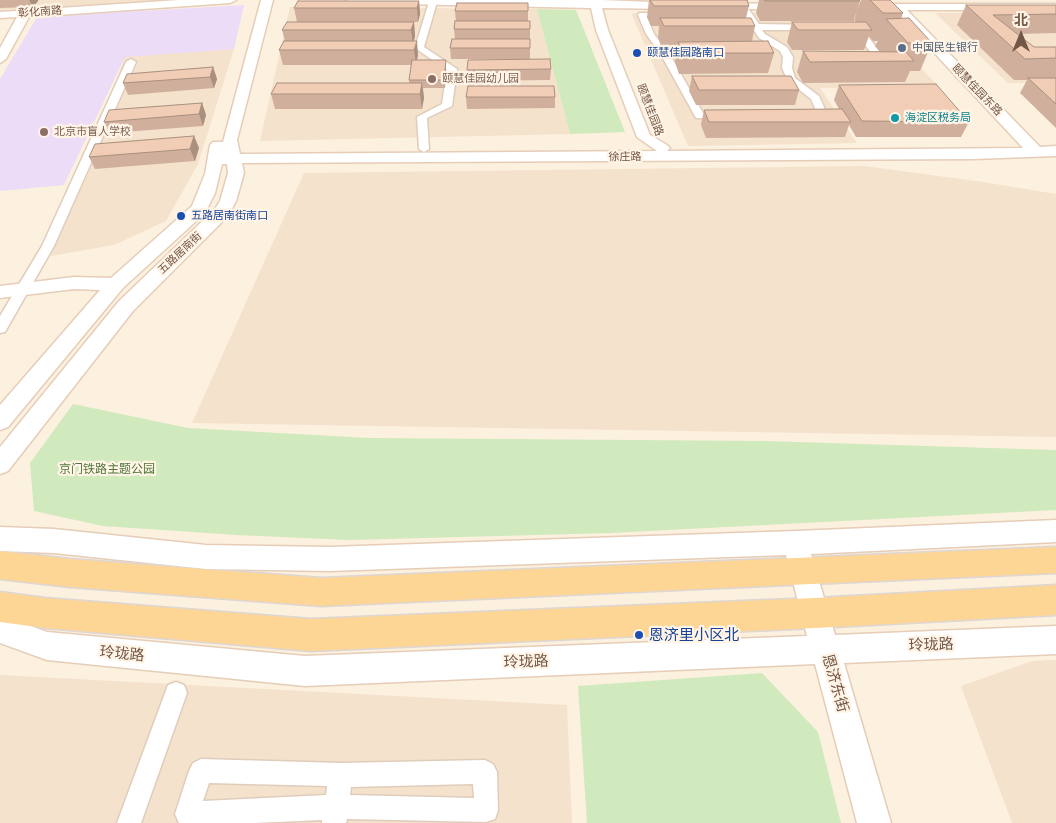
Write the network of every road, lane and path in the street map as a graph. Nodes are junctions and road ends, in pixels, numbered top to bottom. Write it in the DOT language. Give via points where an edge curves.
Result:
graph roads {
  1 [pos="230,0"];
  2 [pos="260,0"];
  3 [pos="267,0"];
  4 [pos="352,0"];
  5 [pos="594,0"];
  6 [pos="433,2"];
  7 [pos="799,7"];
  8 [pos="856,7"];
  9 [pos="898,7"];
  10 [pos="1032,7"];
  11 [pos="1056,7"];
  12 [pos="609,8"];
  13 [pos="745,11"];
  14 [pos="25,14"];
  15 [pos="0,15"];
  16 [pos="681,16"];
  17 [pos="719,16"];
  18 [pos="1044,16"];
  19 [pos="756,27"];
  20 [pos="825,27"];
  21 [pos="844,31"];
  22 [pos="762,36"];
  23 [pos="817,36"];
  24 [pos="0,59"];
  25 [pos="131,62"];
  26 [pos="864,64"];
  27 [pos="738,116"];
  28 [pos="794,116"];
  29 [pos="657,128"];
  30 [pos="424,149"];
  31 [pos="1035,151"];
  32 [pos="1056,151"];
  33 [pos="663,152"];
  34 [pos="224,155"];
  35 [pos="116,284"];
  36 [pos="23,289"];
  37 [pos="0,292"];
  38 [pos="0,328"];
  39 [pos="0,421"];
  40 [pos="0,464"];
  41 [pos="1056,531"];
  42 [pos="0,539"];
  43 [pos="796,543"];
  44 [pos="1056,560"];
  45 [pos="0,565"];
  46 [pos="804,573"];
  47 [pos="1056,600"];
  48 [pos="0,607"];
  49 [pos="815,613"];
  50 [pos="0,629"];
  51 [pos="1056,640"];
  52 [pos="825,649"];
  53 [pos="176,693"];
  54 [pos="341,775"];
  55 [pos="335,815"];
  56 [pos="128,823"];
  57 [pos="874,823"];
  1 -- 15 [label="street, 彰化南路"];
  2 -- 34 [label="street, 五路居南街"];
  3 -- 34 [label="street, 五路居南街"];
  4 -- 6 [label="street"];
  5 -- 33 [label="street, 颐慧佳园路" via="602,30 644,137"];
  6 -- 12 [label="street"];
  6 -- 30 [label="street" via="419,48 452,69 447,106 422,117"];
  7 -- 13 [label="street"];
  8 -- 9 [label="street"];
  9 -- 10 [label="street"];
  9 -- 31 [label="street, 颐慧佳园东路"];
  10 -- 11 [label="street"];
  10 -- 18 [label="street"];
  12 -- 13 [label="street" via="699,6"];
  13 -- 17 [label="street"];
  13 -- 19 [label="street"];
  14 -- 24 [label="street"];
  16 -- 27 [label="street" via="642,15 670,54 700,116"];
  19 -- 20 [label="street"];
  19 -- 22 [label="street"];
  21 -- 26 [label="street" via="855,27 884,64"];
  22 -- 23 [label="street"];
  22 -- 28 [label="street" via="784,49 792,64 791,79 815,98 823,116"];
  25 -- 36 [label="street" via="48,246"];
  29 -- 33 [label="street, 颐慧佳园路"];
  30 -- 33 [label="street, 徐庄路"];
  30 -- 34 [label="street, 徐庄路"];
  31 -- 32 [label="street, 徐庄路"];
  31 -- 33 [label="street, 徐庄路" via="973,154"];
  33 -- 34 [label="street, 徐庄路"];
  34 -- 35 [label="street, 五路居南街" via="199,209"];
  34 -- 40 [label="street, 五路居南街" via="236,173 222,212 126,306"];
  35 -- 36 [label="street" via="74,283"];
  35 -- 39 [label="street, 五路居南街"];
  36 -- 37 [label="street"];
  36 -- 38 [label="street"];
  41 -- 43 [label="street"];
  42 -- 43 [label="street" via="54,541 206,557 330,559"];
  43 -- 46 [label="street, 恩济东街"];
  44 -- 46 [label="main road"];
  45 -- 46 [label="main road" via="321,592"];
  46 -- 49 [label="street, 恩济东街"];
  47 -- 49 [label="main road"];
  48 -- 49 [label="main road" via="311,634"];
  49 -- 52 [label="street, 恩济东街"];
  50 -- 52 [label="street, 玲珑路" via="47,646 305,671"];
  51 -- 52 [label="street, 玲珑路"];
  52 -- 57 [label="street, 恩济东街"];
  53 -- 56 [label="street"];
  54 -- 55 [label="street"];
  54 -- 55 [label="street" via="485,772 486,810"];
  54 -- 55 [label="street" via="201,771 187,814"];
}
